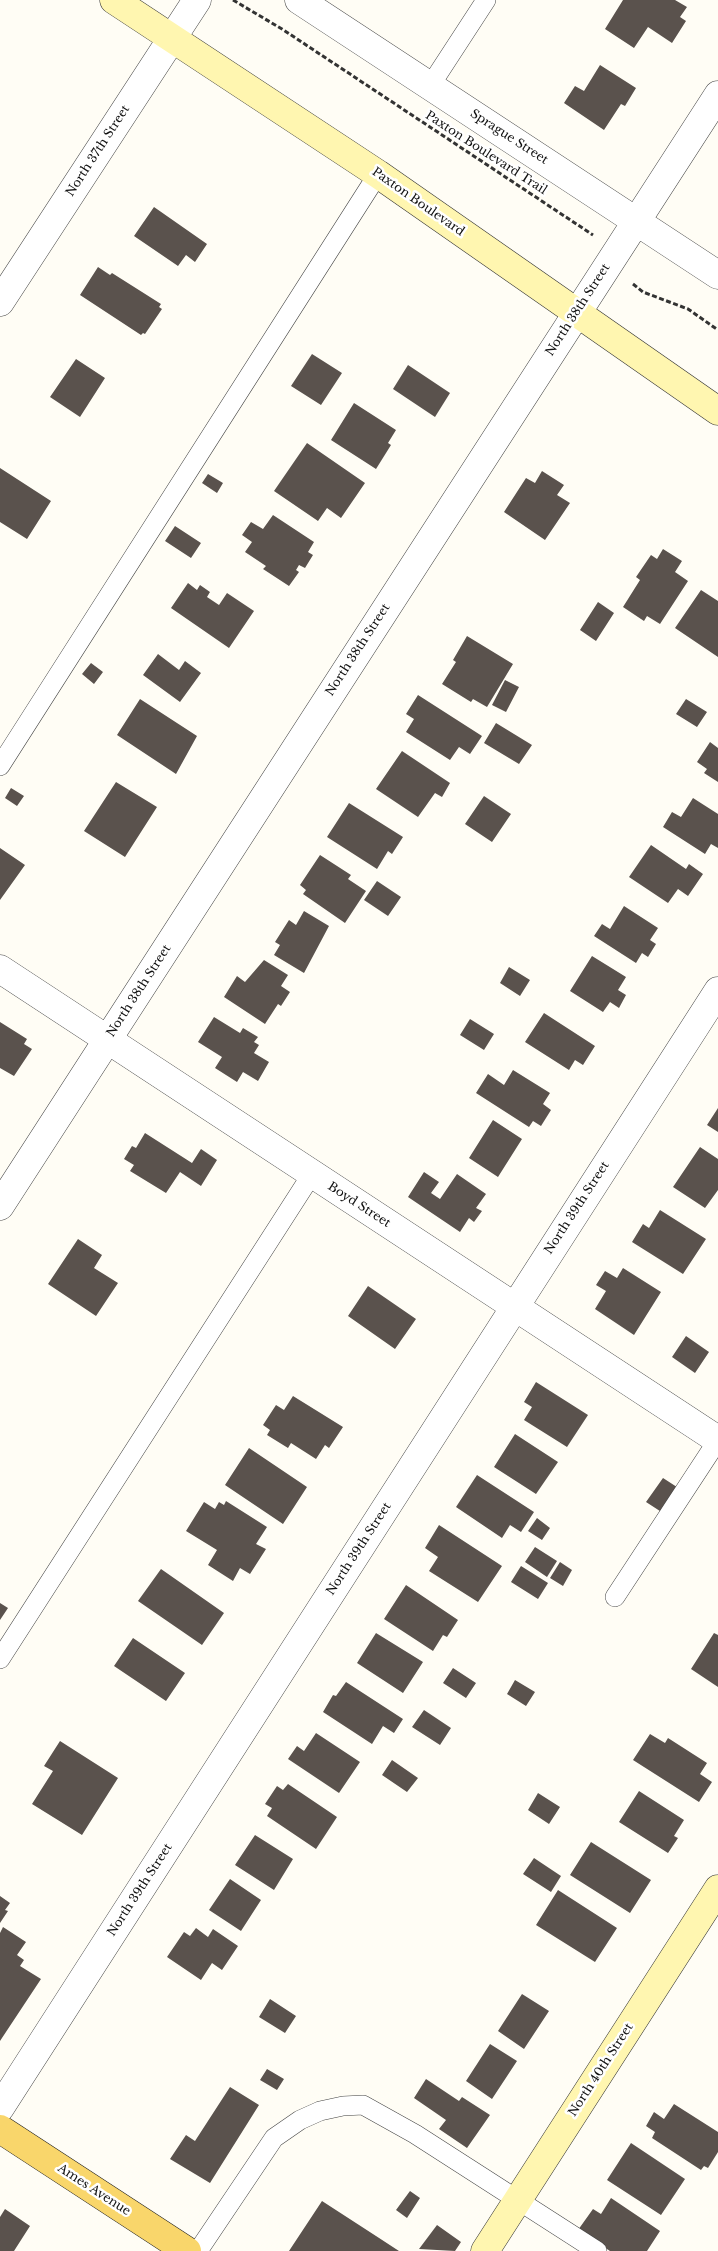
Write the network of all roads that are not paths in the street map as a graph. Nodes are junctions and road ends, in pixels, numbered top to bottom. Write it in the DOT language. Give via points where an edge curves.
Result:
graph roads {
  1 [pos="114,0"];
  2 [pos="197,0"];
  3 [pos="299,0"];
  4 [pos="486,0"];
  5 [pos="172,38"];
  6 [pos="430,86"];
  7 [pos="718,95"];
  8 [pos="378,174"];
  9 [pos="636,221"];
  10 [pos="718,275"];
  11 [pos="0,302"];
  12 [pos="576,312"];
  13 [pos="718,411"];
  14 [pos="0,766"];
  15 [pos="0,969"];
  16 [pos="718,991"];
  17 [pos="108,1040"];
  18 [pos="312,1174"];
  19 [pos="0,1206"];
  20 [pos="514,1307"];
  21 [pos="718,1440"];
  22 [pos="615,1597"];
  23 [pos="0,1659"];
  24 [pos="718,1890"];
  25 [pos="0,2108"];
  26 [pos="0,2129"];
  27 [pos="518,2199"];
  28 [pos="187,2251"];
  29 [pos="198,2251"];
  30 [pos="484,2251"];
  31 [pos="596,2251"];
  1 -- 5 [label="street, Paxton Boulevard"];
  2 -- 5 [label="street, North 37th Street"];
  3 -- 6 [label="street, Sprague Street"];
  4 -- 6 [label="lane"];
  5 -- 8 [label="street, Paxton Boulevard"];
  5 -- 11 [label="street, North 37th Street"];
  6 -- 9 [label="street, Sprague Street"];
  7 -- 9 [label="street, North 38th Street"];
  8 -- 12 [label="street, Paxton Boulevard"];
  8 -- 14 [label="lane"];
  9 -- 10 [label="street, Sprague Street"];
  9 -- 12 [label="street, North 38th Street"];
  12 -- 13 [label="street, Paxton Boulevard"];
  12 -- 17 [label="street, North 38th Street"];
  15 -- 17 [label="street, Boyd Street"];
  16 -- 20 [label="street, North 39th Street"];
  17 -- 18 [label="street, Boyd Street"];
  17 -- 19 [label="street, North 38th Street"];
  18 -- 20 [label="street, Boyd Street"];
  18 -- 23 [label="lane"];
  20 -- 21 [label="street, Boyd Street"];
  20 -- 25 [label="street, North 39th Street"];
  21 -- 22 [label="lane"];
  24 -- 27 [label="street, North 40th Street"];
  26 -- 28 [label="main road, Ames Avenue"];
  27 -- 29 [label="lane" via="377,2112 363,2105 343,2106 300,2120 274,2138"];
  27 -- 30 [label="street, North 40th Street"];
  27 -- 31 [label="lane"];
}
